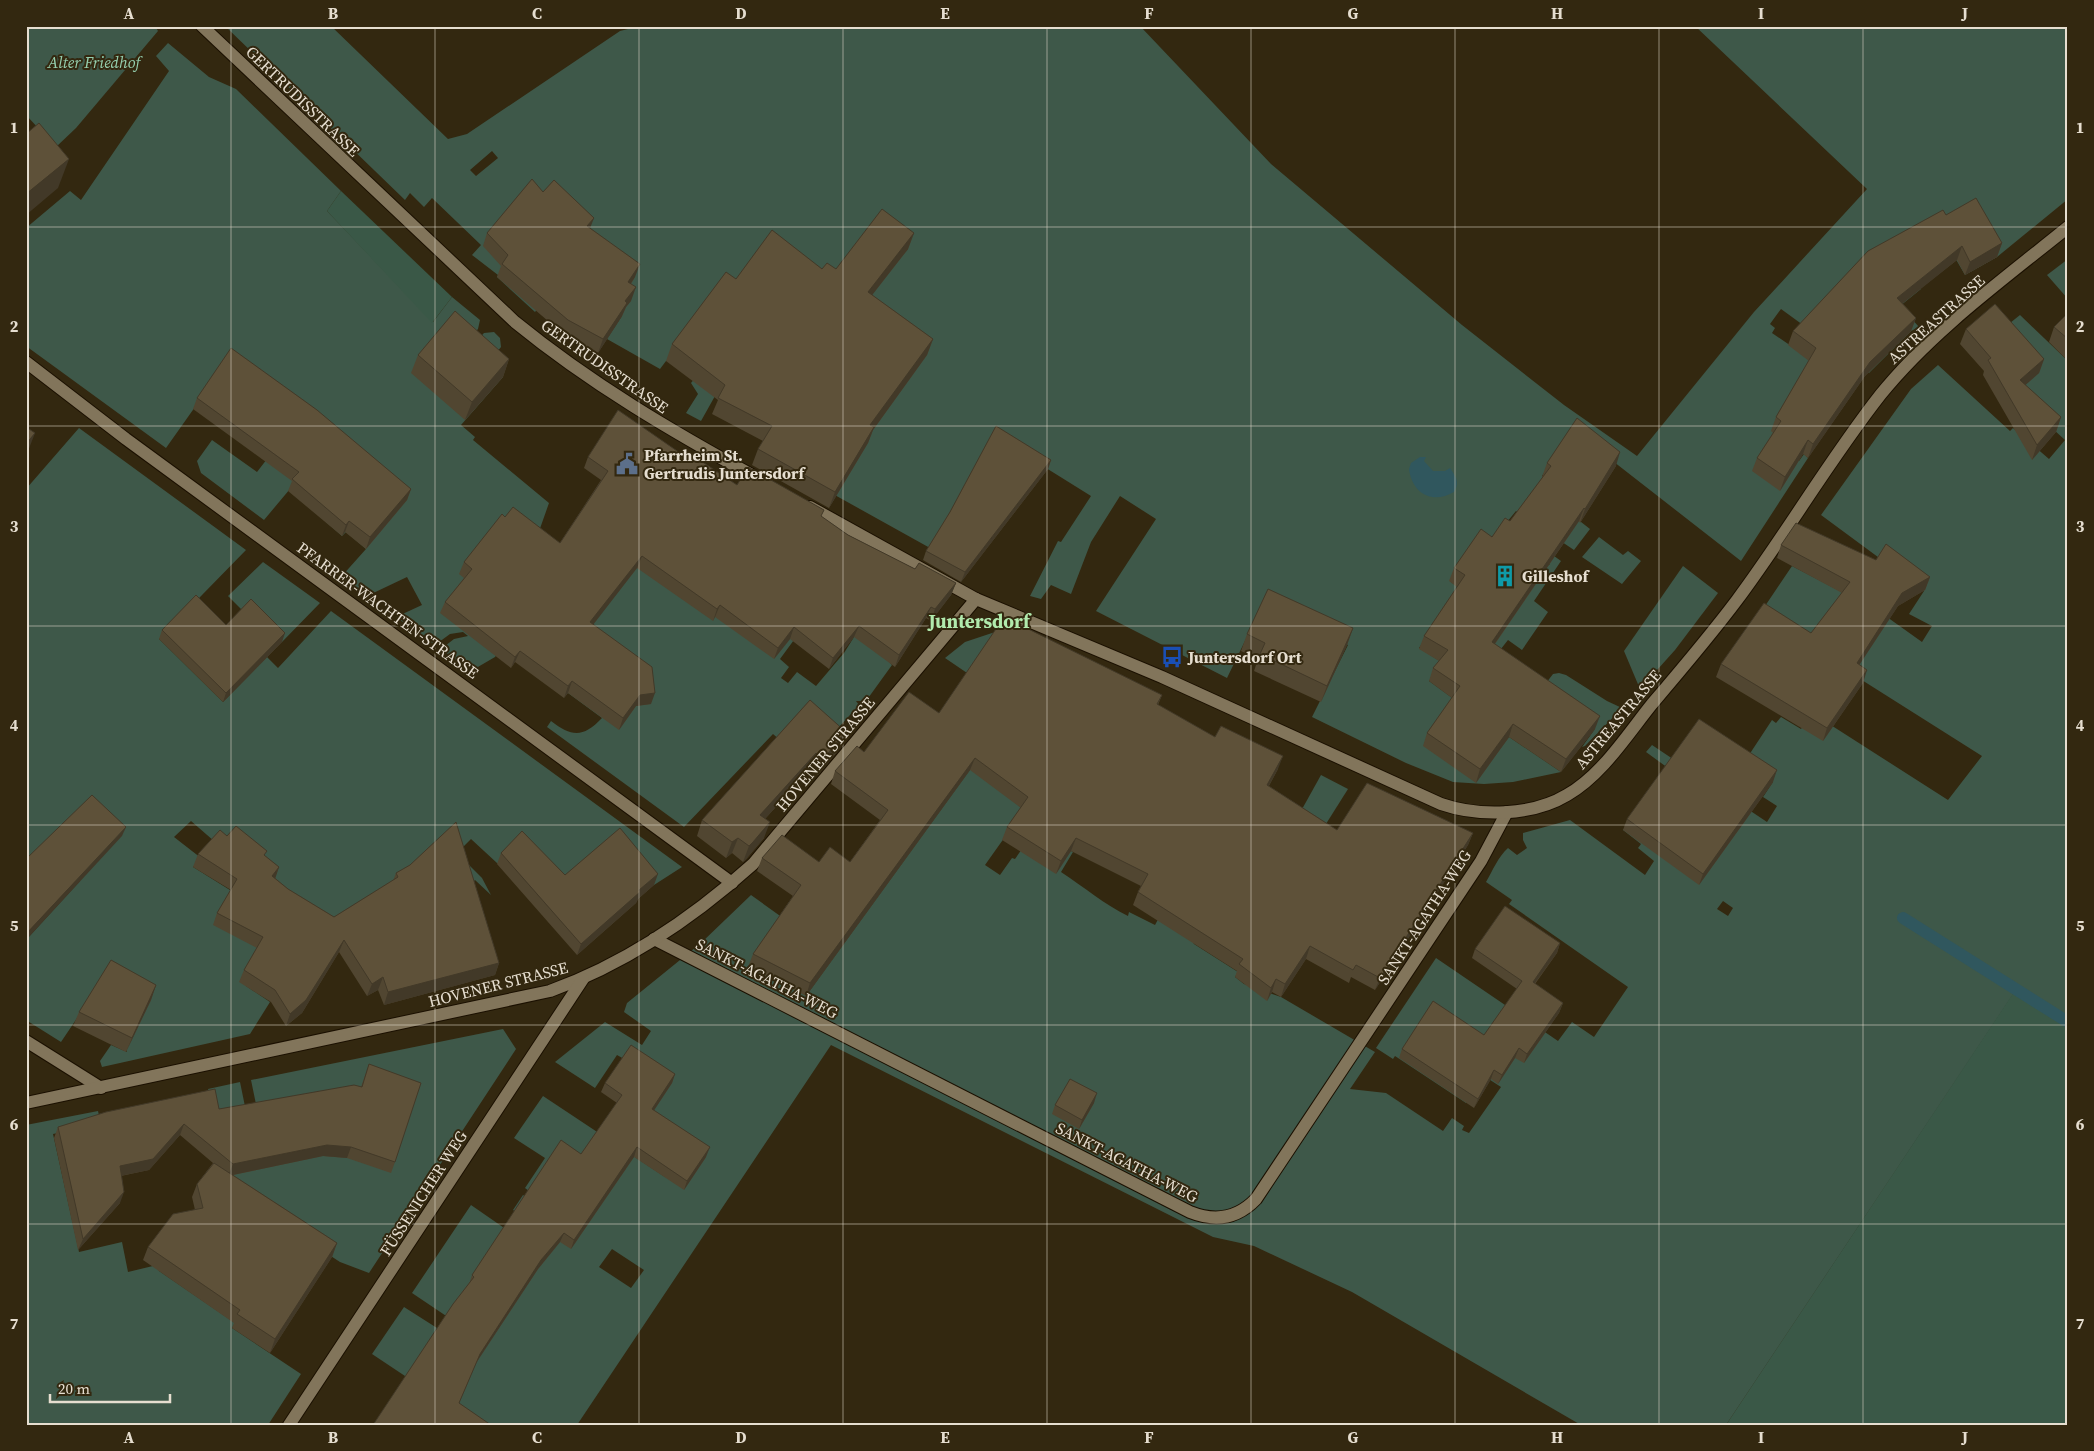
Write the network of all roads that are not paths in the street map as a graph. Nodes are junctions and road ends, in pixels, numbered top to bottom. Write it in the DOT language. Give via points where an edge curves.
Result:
graph roads {
  1 [pos="202,26"];
  2 [pos="2068,227"];
  3 [pos="26,362"];
  4 [pos="767,484"];
  5 [pos="802,503"];
  6 [pos="976,599"];
  7 [pos="1507,812"];
  8 [pos="732,882"];
  9 [pos="654,939"];
  10 [pos="583,979"];
  11 [pos="26,1041"];
  12 [pos="101,1088"];
  13 [pos="26,1103"];
  14 [pos="289,1425"];
  1 -- 4 [label="street, GERTRUDISSTRASSE" via="477,288 558,357 647,416"];
  2 -- 7 [label="street, ASTREASTRASSE" via="1953,322 1901,371 1858,426 1737,600 1592,776 1552,803"];
  3 -- 8 [label="street, PFARRER-WACHTEN-STRASSE" via="134,445"];
  5 -- 6 [label="street"];
  6 -- 7 [label="street, ASTREASTRASSE" via="1162,677 1441,804 1464,810"];
  6 -- 8 [label="street, HOVENER STRASSE" via="766,849"];
  7 -- 9 [label="street, SANKT-AGATHA-WEG" via="1481,861 1256,1199 1242,1212 1222,1218 1190,1212"];
  8 -- 9 [label="street, HOVENER STRASSE"];
  9 -- 10 [label="street, HOVENER STRASSE"];
  10 -- 12 [label="street, HOVENER STRASSE" via="550,991"];
  10 -- 14 [label="street, FÜSSENICHER WEG"];
  11 -- 12 [label="street"];
  12 -- 13 [label="street, HOVENER STRASSE"];
}
